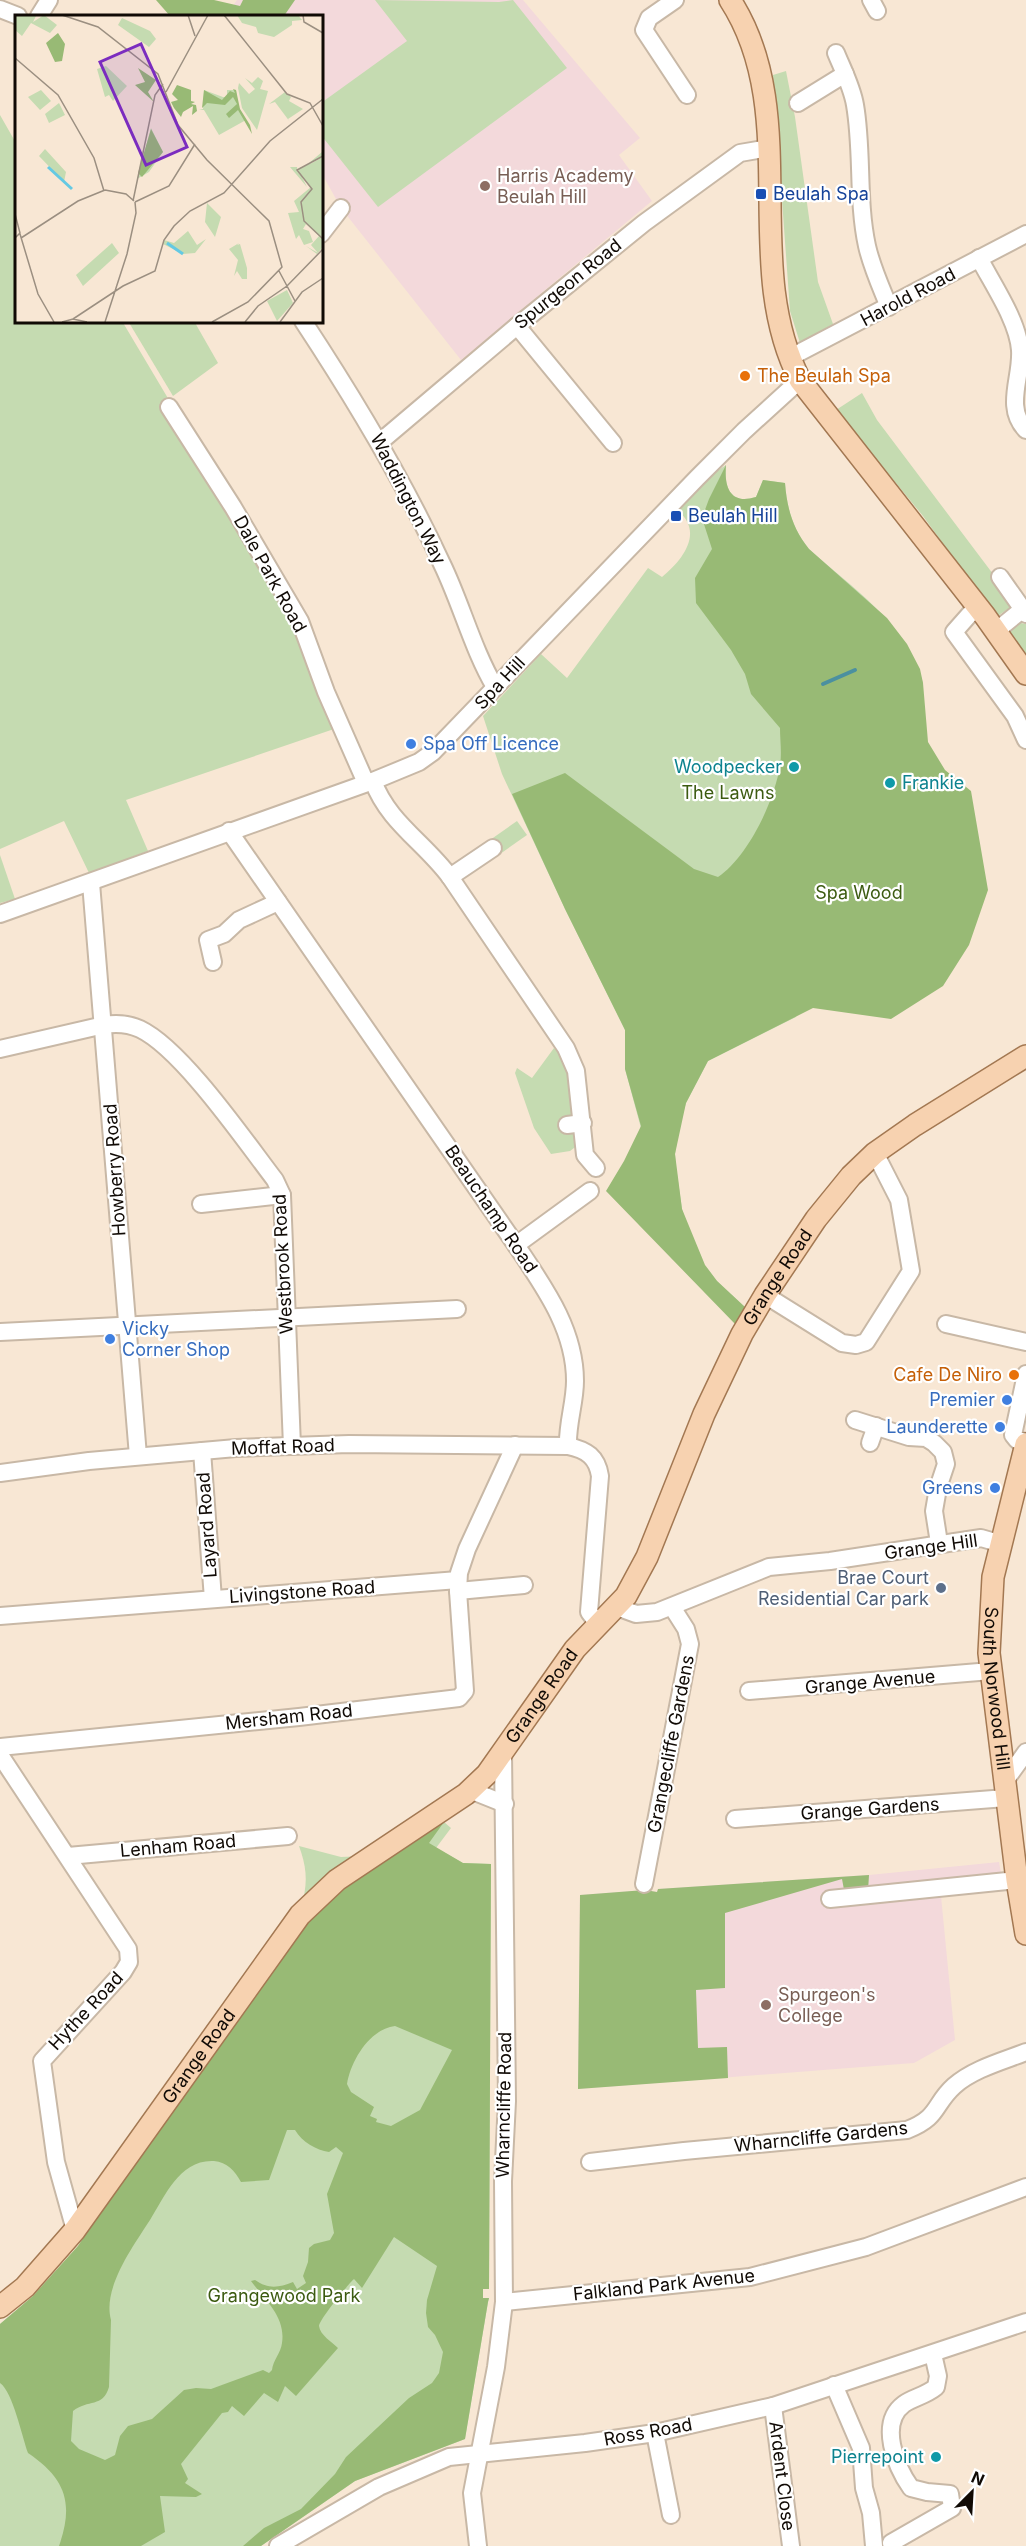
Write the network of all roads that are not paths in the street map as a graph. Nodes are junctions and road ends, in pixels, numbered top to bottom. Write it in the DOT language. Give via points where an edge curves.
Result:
graph roads {
  1 [pos="49,0"];
  2 [pos="675,0"];
  3 [pos="730,0"];
  4 [pos="0,9"];
  5 [pos="15,15"];
  6 [pos="40,15"];
  7 [pos="836,53"];
  8 [pos="845,74"];
  9 [pos="687,95"];
  10 [pos="798,103"];
  11 [pos="769,148"];
  12 [pos="341,208"];
  13 [pos="322,233"];
  14 [pos="1026,234"];
  15 [pos="979,258"];
  16 [pos="890,307"];
  17 [pos="304,322"];
  18 [pos="517,326"];
  19 [pos="789,358"];
  20 [pos="800,380"];
  21 [pos="169,407"];
  22 [pos="1026,430"];
  23 [pos="380,442"];
  24 [pos="613,443"];
  25 [pos="1000,577"];
  26 [pos="977,606"];
  27 [pos="1024,612"];
  28 [pos="996,631"];
  29 [pos="1026,674"];
  30 [pos="495,687"];
  31 [pos="1026,740"];
  32 [pos="369,782"];
  33 [pos="229,831"];
  34 [pos="493,848"];
  35 [pos="450,877"];
  36 [pos="91,883"];
  37 [pos="278,902"];
  38 [pos="0,914"];
  39 [pos="213,962"];
  40 [pos="104,1025"];
  41 [pos="0,1049"];
  42 [pos="1026,1056"];
  43 [pos="875,1154"];
  44 [pos="596,1168"];
  45 [pos="590,1191"];
  46 [pos="282,1195"];
  47 [pos="201,1204"];
  48 [pos="516,1245"];
  49 [pos="765,1294"];
  50 [pos="457,1309"];
  51 [pos="286,1317"];
  52 [pos="127,1324"];
  53 [pos="946,1324"];
  54 [pos="0,1332"];
  55 [pos="1026,1342"];
  56 [pos="1025,1384"];
  57 [pos="855,1420"];
  58 [pos="876,1426"];
  59 [pos="870,1443"];
  60 [pos="1026,1443"];
  61 [pos="515,1445"];
  62 [pos="292,1446"];
  63 [pos="568,1446"];
  64 [pos="202,1450"];
  65 [pos="138,1456"];
  66 [pos="0,1473"];
  67 [pos="939,1543"];
  68 [pos="1002,1544"];
  69 [pos="458,1585"];
  70 [pos="524,1585"];
  71 [pos="213,1599"];
  72 [pos="617,1607"];
  73 [pos="672,1607"];
  74 [pos="0,1616"];
  75 [pos="598,1624"];
  76 [pos="991,1671"];
  77 [pos="749,1691"];
  78 [pos="0,1747"];
  79 [pos="1026,1752"];
  80 [pos="503,1753"];
  81 [pos="0,1755"];
  82 [pos="470,1790"];
  83 [pos="1005,1790"];
  84 [pos="505,1804"];
  85 [pos="735,1819"];
  86 [pos="288,1836"];
  87 [pos="68,1856"];
  88 [pos="1021,1878"];
  89 [pos="644,1884"];
  90 [pos="830,1899"];
  91 [pos="1026,1934"];
  92 [pos="1026,2052"];
  93 [pos="590,2162"];
  94 [pos="1026,2187"];
  95 [pos="75,2230"];
  96 [pos="504,2302"];
  97 [pos="0,2307"];
  98 [pos="1026,2322"];
  99 [pos="933,2354"];
  100 [pos="834,2385"];
  101 [pos="773,2406"];
  102 [pos="655,2433"];
  103 [pos="478,2454"];
  104 [pos="671,2515"];
  105 [pos="891,2543"];
  106 [pos="278,2546"];
  107 [pos="478,2546"];
  108 [pos="791,2546"];
  109 [pos="874,2546"];
  1 -- 6 [label="street"];
  2 -- 9 [label="street" via="649,18 644,30"];
  3 -- 11 [label="main road" via="756,53"];
  4 -- 5 [label="street"];
  7 -- 8 [label="street"];
  8 -- 10 [label="street"];
  8 -- 16 [label="street" via="856,109 867,245"];
  11 -- 18 [label="street, Spurgeon Road" via="745,151 725,163"];
  11 -- 19 [label="main road" via="773,274"];
  12 -- 13 [label="street"];
  14 -- 15 [label="street, Harold Road"];
  15 -- 16 [label="street, Harold Road"];
  15 -- 22 [label="street" via="1016,330 1020,371 1016,412"];
  16 -- 19 [label="street, Harold Road"];
  17 -- 23 [label="street, Waddington Way"];
  18 -- 23 [label="street, Spurgeon Road"];
  18 -- 24 [label="street"];
  19 -- 20 [label="main road"];
  20 -- 26 [label="main road"];
  20 -- 30 [label="street, Spa Hill" via="705,470"];
  21 -- 32 [label="street, Dale Park Road" via="300,621 326,692"];
  23 -- 30 [label="street, Waddington Way" via="443,565"];
  25 -- 27 [label="street"];
  26 -- 28 [label="main road"];
  26 -- 31 [label="street" via="954,632 1015,716"];
  27 -- 28 [label="street"];
  28 -- 29 [label="main road"];
  30 -- 32 [label="street, Spa Hill" via="426,758"];
  32 -- 33 [label="street, Spa Hill"];
  32 -- 35 [label="street" via="391,814"];
  33 -- 36 [label="street, Spa Hill"];
  33 -- 37 [label="street, Beauchamp Road"];
  34 -- 35 [label="street"];
  35 -- 44 [label="street" via="566,1048 576,1071 575,1124 585,1155"];
  36 -- 38 [label="street, Spa Hill"];
  36 -- 40 [label="street, Howberry Road"];
  37 -- 39 [label="street" via="208,940"];
  37 -- 48 [label="street, Beauchamp Road"];
  40 -- 41 [label="street, Westbrook Road"];
  40 -- 46 [label="street, Westbrook Road" via="139,1028 166,1048 275,1180"];
  40 -- 52 [label="street, Howberry Road"];
  42 -- 43 [label="main road, Grange Road"];
  43 -- 49 [label="main road, Grange Road" via="835,1195"];
  43 -- 49 [label="street" via="899,1200 911,1271 866,1342 842,1343"];
  45 -- 48 [label="street"];
  46 -- 47 [label="street"];
  46 -- 51 [label="street, Westbrook Road"];
  48 -- 63 [label="street, Beauchamp Road" via="554,1305 571,1350 575,1383"];
  49 -- 72 [label="main road, Grange Road" via="704,1414 647,1557"];
  50 -- 51 [label="street"];
  51 -- 52 [label="street"];
  51 -- 62 [label="street, Westbrook Road"];
  52 -- 54 [label="street"];
  52 -- 65 [label="street, Howberry Road"];
  53 -- 55 [label="street"];
  56 -- 60 [label="street" via="1013,1437"];
  57 -- 58 [label="street"];
  58 -- 59 [label="street"];
  58 -- 67 [label="street" via="926,1438 943,1452 946,1464 934,1511"];
  60 -- 68 [label="main road, South Norwood Hill"];
  61 -- 62 [label="street, Moffat Road"];
  61 -- 63 [label="street, Moffat Road"];
  61 -- 69 [label="street" via="467,1549"];
  62 -- 64 [label="street, Moffat Road"];
  63 -- 75 [label="street" via="585,1451 598,1465 600,1476 589,1612"];
  64 -- 65 [label="street, Moffat Road"];
  64 -- 71 [label="street, Layard Road"];
  65 -- 66 [label="street, Moffat Road"];
  67 -- 68 [label="street, Grange Hill" via="981,1538"];
  67 -- 73 [label="street, Grange Hill" via="769,1567"];
  68 -- 76 [label="main road, South Norwood Hill" via="989,1615"];
  69 -- 70 [label="street, Livingstone Road"];
  69 -- 71 [label="street, Livingstone Road"];
  69 -- 78 [label="street, Mersham Road" via="465,1691 459,1698"];
  71 -- 74 [label="street, Livingstone Road"];
  72 -- 73 [label="street, Grange Hill" via="633,1614"];
  72 -- 75 [label="main road, Grange Road"];
  73 -- 89 [label="street, Grangecliffe Gardens" via="690,1644"];
  75 -- 80 [label="main road, Grange Road" via="575,1649"];
  76 -- 77 [label="street, Grange Avenue"];
  76 -- 83 [label="main road, South Norwood Hill"];
  79 -- 83 [label="street"];
  80 -- 82 [label="main road, Grange Road"];
  80 -- 84 [label="street, Wharncliffe Road"];
  81 -- 87 [label="street, Hythe Road"];
  82 -- 84 [label="street"];
  82 -- 95 [label="main road, Grange Road" via="337,1880 300,1915"];
  83 -- 85 [label="street, Grange Gardens"];
  83 -- 88 [label="main road, South Norwood Hill"];
  84 -- 96 [label="street, Wharncliffe Road"];
  86 -- 87 [label="street, Lenham Road"];
  87 -- 95 [label="street, Hythe Road" via="128,1949 129,1962 42,2061 56,2162"];
  88 -- 90 [label="street"];
  88 -- 91 [label="main road, South Norwood Hill"];
  92 -- 93 [label="street, Wharncliffe Gardens" via="962,2079 930,2117 907,2130"];
  94 -- 96 [label="street, Falkland Park Avenue" via="866,2247 750,2277"];
  95 -- 97 [label="main road, Grange Road" via="25,2287"];
  96 -- 103 [label="street, Wharncliffe Road" via="496,2367"];
  98 -- 99 [label="street, Ross Road"];
  99 -- 100 [label="street, Ross Road"];
  99 -- 105 [label="street" via="936,2387 926,2396 905,2403 894,2413 889,2428 900,2473 911,2488 950,2494 952,2508"];
  100 -- 101 [label="street, Ross Road"];
  100 -- 109 [label="street" via="861,2448"];
  101 -- 102 [label="street, Ross Road"];
  101 -- 108 [label="street, Ardent Close"];
  102 -- 103 [label="street, Ross Road"];
  102 -- 104 [label="street"];
  103 -- 106 [label="street, Ross Road" via="449,2457 379,2487"];
  103 -- 107 [label="street, Wharncliffe Road" via="472,2493"];
}
